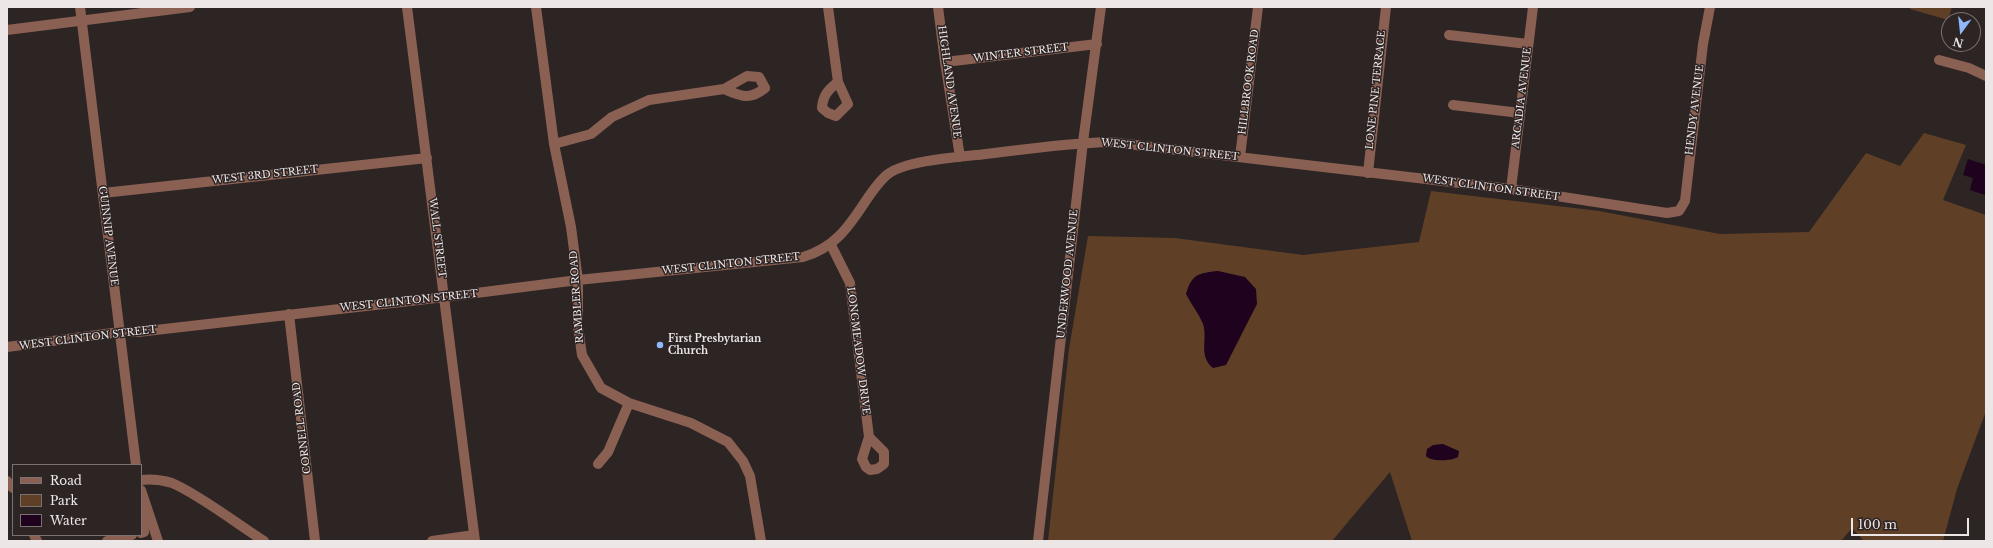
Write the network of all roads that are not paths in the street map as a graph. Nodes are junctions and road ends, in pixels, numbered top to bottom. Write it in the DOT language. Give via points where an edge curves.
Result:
graph roads {
  1 [pos="80,7"];
  2 [pos="190,7"];
  3 [pos="407,7"];
  4 [pos="536,7"];
  5 [pos="828,7"];
  6 [pos="938,7"];
  7 [pos="1101,7"];
  8 [pos="1258,7"];
  9 [pos="1386,7"];
  10 [pos="1533,7"];
  11 [pos="1710,7"];
  12 [pos="82,21"];
  13 [pos="7,30"];
  14 [pos="1449,35"];
  15 [pos="1097,44"];
  16 [pos="1528,44"];
  17 [pos="1939,60"];
  18 [pos="945,62"];
  19 [pos="1986,76"];
  20 [pos="838,82"];
  21 [pos="724,89"];
  22 [pos="1453,106"];
  23 [pos="1520,113"];
  24 [pos="1083,142"];
  25 [pos="554,144"];
  26 [pos="960,157"];
  27 [pos="1240,157"];
  28 [pos="427,158"];
  29 [pos="1368,173"];
  30 [pos="1511,189"];
  31 [pos="103,193"];
  32 [pos="1679,211"];
  33 [pos="831,245"];
  34 [pos="578,280"];
  35 [pos="445,297"];
  36 [pos="289,314"];
  37 [pos="120,332"];
  38 [pos="7,347"];
  39 [pos="629,403"];
  40 [pos="869,437"];
  41 [pos="136,464"];
  42 [pos="598,464"];
  43 [pos="142,480"];
  44 [pos="142,493"];
  45 [pos="142,515"];
  46 [pos="142,533"];
  47 [pos="128,536"];
  48 [pos="474,538"];
  49 [pos="107,541"];
  50 [pos="158,541"];
  51 [pos="264,541"];
  52 [pos="315,541"];
  53 [pos="432,541"];
  54 [pos="761,541"];
  55 [pos="1038,541"];
  1 -- 12 [label="street, GUINNIP AVENUE"];
  2 -- 12 [label="street"];
  3 -- 28 [label="street, WALL STREET"];
  4 -- 25 [label="street, RAMBLER ROAD"];
  5 -- 20 [label="street"];
  6 -- 18 [label="street, HIGHLAND AVENUE"];
  7 -- 15 [label="street, UNDERWOOD AVENUE"];
  8 -- 27 [label="street, HILLBROOK ROAD"];
  9 -- 29 [label="street, LONE PINE TERRACE"];
  10 -- 16 [label="street, ARCADIA AVENUE"];
  11 -- 32 [label="street, HENDY AVENUE" via="1703,44 1684,201"];
  12 -- 13 [label="street"];
  12 -- 31 [label="street, GUINNIP AVENUE"];
  14 -- 16 [label="street"];
  15 -- 18 [label="street, WINTER STREET"];
  15 -- 24 [label="street, UNDERWOOD AVENUE"];
  16 -- 23 [label="street, ARCADIA AVENUE"];
  17 -- 19 [label="street" via="1969,68"];
  18 -- 26 [label="street, HIGHLAND AVENUE"];
  21 -- 25 [label="street" via="649,100 612,117 592,134"];
  22 -- 23 [label="street"];
  23 -- 30 [label="street, ARCADIA AVENUE"];
  24 -- 26 [label="street, WEST CLINTON STREET"];
  24 -- 27 [label="street, WEST CLINTON STREET" via="1110,142"];
  24 -- 55 [label="street, UNDERWOOD AVENUE"];
  25 -- 34 [label="street, RAMBLER ROAD" via="571,227"];
  26 -- 33 [label="street, WEST CLINTON STREET" via="910,165 888,174 872,191 853,221"];
  27 -- 29 [label="street, WEST CLINTON STREET"];
  28 -- 31 [label="street, WEST 3RD STREET"];
  28 -- 35 [label="street, WALL STREET"];
  29 -- 30 [label="street, WEST CLINTON STREET"];
  30 -- 32 [label="street, WEST CLINTON STREET" via="1667,213"];
  31 -- 37 [label="street, GUINNIP AVENUE"];
  33 -- 34 [label="street, WEST CLINTON STREET" via="818,253 803,257"];
  33 -- 40 [label="street, LONGMEADOW DRIVE" via="850,283"];
  34 -- 35 [label="street, WEST CLINTON STREET"];
  34 -- 39 [label="street, RAMBLER ROAD" via="578,327 582,355 601,388"];
  35 -- 36 [label="street, WEST CLINTON STREET"];
  35 -- 48 [label="street, WALL STREET"];
  36 -- 37 [label="street, WEST CLINTON STREET"];
  36 -- 52 [label="street, CORNELL ROAD"];
  37 -- 38 [label="street, WEST CLINTON STREET"];
  37 -- 41 [label="street, GUINNIP AVENUE"];
  39 -- 42 [label="street" via="608,452"];
  39 -- 54 [label="street, RAMBLER ROAD" via="691,423 728,442 743,461 750,476"];
  43 -- 51 [label="street" via="171,483"];
  44 -- 50 [label="street"];
  45 -- 46 [label="street"];
  47 -- 49 [label="street"];
  48 -- 53 [label="street"];
}
